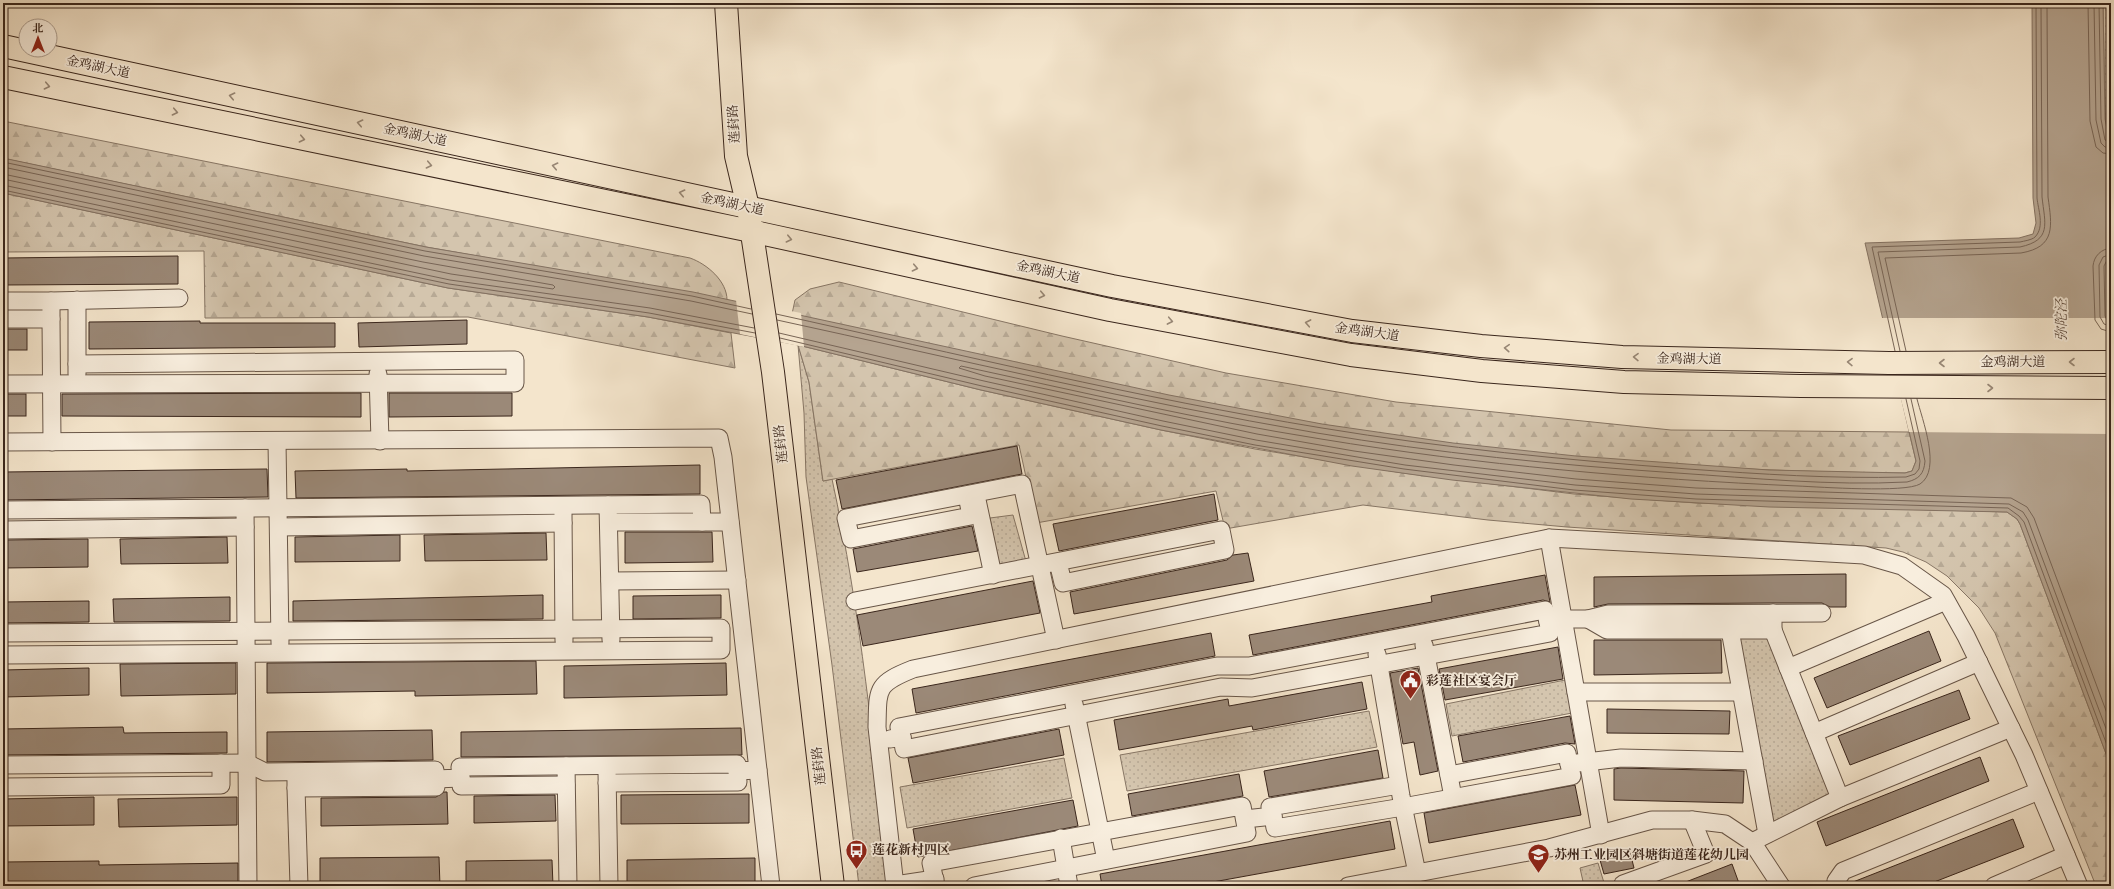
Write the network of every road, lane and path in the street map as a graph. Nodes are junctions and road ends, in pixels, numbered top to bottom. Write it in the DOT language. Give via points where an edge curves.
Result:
graph roads {
  1 [pos="726,3"];
  2 [pos="8,47"];
  3 [pos="6,78"];
  4 [pos="748,207"];
  5 [pos="751,231"];
  6 [pos="179,298"];
  7 [pos="77,300"];
  8 [pos="3,301"];
  9 [pos="51,301"];
  10 [pos="3,319"];
  11 [pos="51,319"];
  12 [pos="378,361"];
  13 [pos="2111,362"];
  14 [pos="77,364"];
  15 [pos="3,384"];
  16 [pos="52,384"];
  17 [pos="78,384"];
  18 [pos="378,384"];
  19 [pos="2111,388"];
  20 [pos="278,441"];
  21 [pos="380,441"];
  22 [pos="3,442"];
  23 [pos="52,442"];
  24 [pos="971,494"];
  25 [pos="562,505"];
  26 [pos="608,505"];
  27 [pos="245,508"];
  28 [pos="279,508"];
  29 [pos="124,509"];
  30 [pos="3,510"];
  31 [pos="74,510"];
  32 [pos="609,522"];
  33 [pos="702,522"];
  34 [pos="730,522"];
  35 [pos="563,523"];
  36 [pos="245,527"];
  37 [pos="279,527"];
  38 [pos="124,528"];
  39 [pos="74,529"];
  40 [pos="3,530"];
  41 [pos="1549,538"];
  42 [pos="1058,562"];
  43 [pos="1040,566"];
  44 [pos="993,575"];
  45 [pos="737,580"];
  46 [pos="610,582"];
  47 [pos="855,601"];
  48 [pos="1946,601"];
  49 [pos="1822,613"];
  50 [pos="1555,620"];
  51 [pos="1588,620"];
  52 [pos="1773,622"];
  53 [pos="564,629"];
  54 [pos="611,629"];
  55 [pos="441,630"];
  56 [pos="1730,630"];
  57 [pos="280,631"];
  58 [pos="390,631"];
  59 [pos="247,632"];
  60 [pos="3,633"];
  61 [pos="90,633"];
  62 [pos="1422,634"];
  63 [pos="721,639"];
  64 [pos="743,639"];
  65 [pos="1056,640"];
  66 [pos="1375,642"];
  67 [pos="611,651"];
  68 [pos="441,652"];
  69 [pos="565,652"];
  70 [pos="280,653"];
  71 [pos="391,653"];
  72 [pos="247,654"];
  73 [pos="3,655"];
  74 [pos="90,655"];
  75 [pos="1425,656"];
  76 [pos="1979,662"];
  77 [pos="1378,664"];
  78 [pos="1232,666"];
  79 [pos="1788,668"];
  80 [pos="1234,687"];
  81 [pos="1576,692"];
  82 [pos="1741,692"];
  83 [pos="1072,694"];
  84 [pos="989,709"];
  85 [pos="1076,715"];
  86 [pos="2011,728"];
  87 [pos="994,731"];
  88 [pos="1814,733"];
  89 [pos="902,737"];
  90 [pos="878,742"];
  91 [pos="1754,761"];
  92 [pos="247,762"];
  93 [pos="1588,762"];
  94 [pos="221,763"];
  95 [pos="100,764"];
  96 [pos="148,764"];
  97 [pos="1569,764"];
  98 [pos="3,765"];
  99 [pos="566,766"];
  100 [pos="607,766"];
  101 [pos="758,770"];
  102 [pos="737,771"];
  103 [pos="1449,775"];
  104 [pos="461,778"];
  105 [pos="296,780"];
  106 [pos="607,783"];
  107 [pos="566,785"];
  108 [pos="1399,785"];
  109 [pos="100,786"];
  110 [pos="148,786"];
  111 [pos="3,787"];
  112 [pos="2039,791"];
  113 [pos="1453,797"];
  114 [pos="1840,798"];
  115 [pos="1403,807"];
  116 [pos="1273,816"];
  117 [pos="1245,819"];
  118 [pos="1692,820"];
  119 [pos="1100,831"];
  120 [pos="1601,835"];
  121 [pos="1061,838"];
  122 [pos="1759,838"];
  123 [pos="2066,855"];
  124 [pos="1106,860"];
  125 [pos="1066,868"];
  126 [pos="1417,873"];
  127 [pos="935,882"];
  128 [pos="248,886"];
  129 [pos="298,886"];
  130 [pos="568,886"];
  131 [pos="609,886"];
  132 [pos="771,886"];
  133 [pos="833,886"];
  134 [pos="895,886"];
  135 [pos="974,886"];
  136 [pos="1069,886"];
  137 [pos="1348,886"];
  138 [pos="1624,886"];
  139 [pos="1781,886"];
  140 [pos="1838,886"];
  141 [pos="1994,886"];
  142 [pos="2079,886"];
  1 -- 4 [label="main road, 莲葑路" via="736,156"];
  4 -- 2 [label="main road, 金鸡湖大道, one-way"];
  3 -- 5 [label="main road, 金鸡湖大道, one-way"];
  4 -- 5 [label="main road, 莲葑路"];
  13 -- 4 [label="main road, 金鸡湖大道, one-way" via="1889,363 1622,357 1481,346 1352,331 1112,286"];
  5 -- 19 [label="main road, 金鸡湖大道, one-way" via="1110,310 1351,355 1482,371 1624,382 1895,388"];
  5 -- 133 [label="main road, 莲葑路" via="773,372"];
  6 -- 7 [label="street"];
  7 -- 9 [label="street"];
  7 -- 14 [label="street"];
  8 -- 9 [label="street"];
  9 -- 11 [label="street"];
  10 -- 11 [label="street"];
  11 -- 16 [label="street"];
  12 -- 14 [label="street"];
  12 -- 18 [label="street"];
  12 -- 18 [label="street" via="515,360 515,384"];
  14 -- 17 [label="street"];
  15 -- 16 [label="street"];
  16 -- 17 [label="street"];
  16 -- 23 [label="street"];
  17 -- 18 [label="street"];
  18 -- 21 [label="street"];
  20 -- 21 [label="street"];
  20 -- 23 [label="street"];
  20 -- 28 [label="street"];
  21 -- 34 [label="street" via="719,438"];
  22 -- 23 [label="street"];
  24 -- 24 [label="street" via="971,516 851,539 846,518"];
  24 -- 43 [label="street" via="1022,484"];
  24 -- 44 [label="street"];
  25 -- 26 [label="street"];
  25 -- 28 [label="street"];
  25 -- 35 [label="street"];
  26 -- 32 [label="street"];
  26 -- 33 [label="street" via="701,504"];
  27 -- 28 [label="street"];
  27 -- 29 [label="street"];
  27 -- 36 [label="street"];
  28 -- 37 [label="street"];
  29 -- 31 [label="street"];
  29 -- 38 [label="street"];
  30 -- 31 [label="street"];
  31 -- 39 [label="street"];
  32 -- 33 [label="street"];
  32 -- 46 [label="street"];
  33 -- 34 [label="street"];
  34 -- 45 [label="street"];
  35 -- 37 [label="street"];
  35 -- 53 [label="street"];
  36 -- 38 [label="street"];
  36 -- 59 [label="street"];
  37 -- 57 [label="street"];
  38 -- 39 [label="street"];
  39 -- 40 [label="street"];
  41 -- 48 [label="street" via="1864,555 1902,566 1943,595"];
  41 -- 50 [label="street"];
  41 -- 65 [label="street"];
  42 -- 42 [label="street" via="1063,583 1225,550 1221,530"];
  42 -- 43 [label="street"];
  43 -- 44 [label="street"];
  43 -- 65 [label="street"];
  44 -- 47 [label="street"];
  45 -- 46 [label="street"];
  45 -- 64 [label="street"];
  46 -- 54 [label="street"];
  48 -- 76 [label="street"];
  48 -- 79 [label="street"];
  49 -- 52 [label="street"];
  50 -- 51 [label="street"];
  50 -- 62 [label="street" via="1545,610"];
  50 -- 75 [label="street" via="1550,633"];
  50 -- 81 [label="street"];
  51 -- 52 [label="street" via="1608,614"];
  51 -- 56 [label="street" via="1608,630"];
  52 -- 56 [label="street"];
  52 -- 79 [label="street"];
  53 -- 54 [label="street"];
  53 -- 55 [label="street"];
  53 -- 69 [label="street"];
  54 -- 63 [label="street" via="721,628"];
  54 -- 67 [label="street"];
  55 -- 58 [label="street"];
  55 -- 68 [label="street"];
  56 -- 82 [label="street"];
  57 -- 58 [label="street"];
  57 -- 59 [label="street"];
  57 -- 70 [label="street"];
  58 -- 71 [label="street"];
  59 -- 61 [label="street"];
  59 -- 72 [label="street"];
  60 -- 61 [label="street"];
  61 -- 74 [label="street"];
  62 -- 66 [label="street"];
  62 -- 75 [label="street"];
  63 -- 64 [label="street"];
  63 -- 67 [label="street" via="721,650"];
  64 -- 101 [label="street"];
  65 -- 90 [label="street" via="912,669 891,678 881,687 877,702"];
  66 -- 77 [label="street"];
  66 -- 78 [label="street" via="1249,666"];
  67 -- 69 [label="street"];
  68 -- 69 [label="street"];
  68 -- 71 [label="street"];
  70 -- 71 [label="street"];
  70 -- 72 [label="street"];
  72 -- 74 [label="street"];
  72 -- 92 [label="street"];
  73 -- 74 [label="street"];
  75 -- 77 [label="street"];
  75 -- 103 [label="street"];
  76 -- 86 [label="street"];
  76 -- 88 [label="street"];
  77 -- 80 [label="street" via="1252,688"];
  77 -- 108 [label="street"];
  78 -- 80 [label="street"];
  78 -- 83 [label="street" via="1216,666"];
  79 -- 88 [label="street"];
  80 -- 85 [label="street" via="1221,687"];
  81 -- 82 [label="street"];
  81 -- 93 [label="street"];
  82 -- 91 [label="street"];
  83 -- 84 [label="street"];
  83 -- 85 [label="street"];
  84 -- 87 [label="street"];
  84 -- 89 [label="street" via="899,727"];
  85 -- 87 [label="street"];
  85 -- 119 [label="street"];
  86 -- 112 [label="street"];
  86 -- 114 [label="street"];
  87 -- 89 [label="street" via="904,749"];
  88 -- 114 [label="street"];
  89 -- 90 [label="street"];
  90 -- 134 [label="street"];
  91 -- 93 [label="street" via="1621,758"];
  91 -- 122 [label="street"];
  92 -- 94 [label="street"];
  92 -- 105 [label="street" via="264,772"];
  92 -- 128 [label="street"];
  93 -- 97 [label="street"];
  93 -- 120 [label="street"];
  94 -- 96 [label="street"];
  94 -- 110 [label="street" via="221,785"];
  95 -- 96 [label="street"];
  95 -- 98 [label="street"];
  95 -- 109 [label="street"];
  96 -- 110 [label="street"];
  97 -- 103 [label="street" via="1567,753"];
  97 -- 113 [label="street" via="1572,776"];
  99 -- 100 [label="street"];
  99 -- 104 [label="street" via="460,767"];
  99 -- 107 [label="street"];
  100 -- 102 [label="street" via="737,764"];
  100 -- 106 [label="street"];
  101 -- 102 [label="street"];
  101 -- 132 [label="street"];
  102 -- 106 [label="street" via="738,782"];
  103 -- 113 [label="street"];
  104 -- 105 [label="street" via="435,779 436,787"];
  104 -- 107 [label="street" via="461,786"];
  105 -- 129 [label="street"];
  106 -- 131 [label="street"];
  107 -- 130 [label="street"];
  108 -- 115 [label="street"];
  108 -- 116 [label="street" via="1270,807"];
  109 -- 110 [label="street"];
  109 -- 111 [label="street"];
  112 -- 123 [label="street"];
  112 -- 140 [label="street" via="1843,871 1836,881"];
  113 -- 115 [label="street"];
  114 -- 122 [label="street"];
  115 -- 116 [label="street" via="1275,828"];
  115 -- 126 [label="street"];
  116 -- 117 [label="street"];
  117 -- 119 [label="street" via="1242,806"];
  117 -- 124 [label="street" via="1247,833"];
  118 -- 120 [label="street" via="1652,820"];
  118 -- 122 [label="street" via="1726,824"];
  118 -- 138 [label="street" via="1706,854"];
  119 -- 121 [label="street"];
  119 -- 124 [label="street"];
  120 -- 126 [label="street" via="1549,848"];
  121 -- 125 [label="street"];
  121 -- 127 [label="street" via="931,863"];
  122 -- 139 [label="street"];
  123 -- 141 [label="street"];
  123 -- 142 [label="street"];
  124 -- 125 [label="street"];
  125 -- 135 [label="street"];
  125 -- 136 [label="street"];
  126 -- 137 [label="street"];
  127 -- 134 [label="street"];
}
